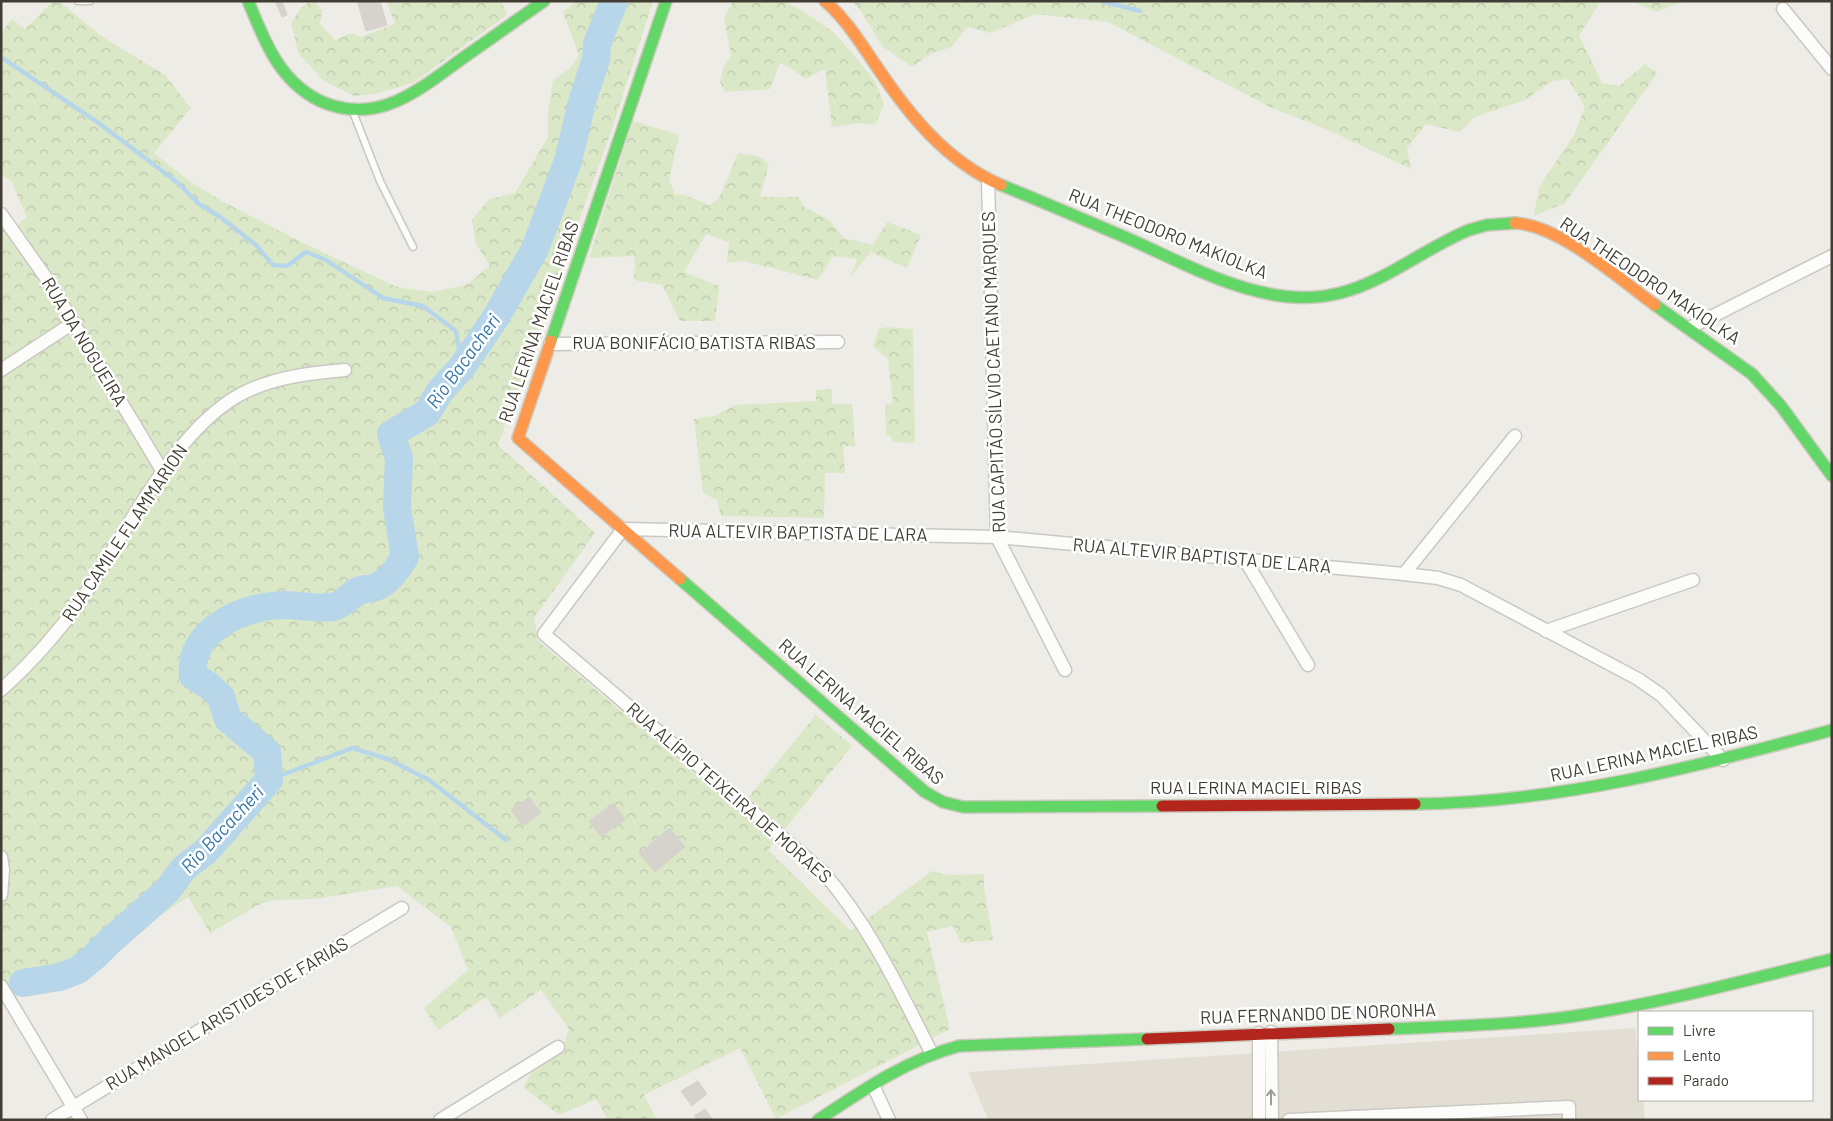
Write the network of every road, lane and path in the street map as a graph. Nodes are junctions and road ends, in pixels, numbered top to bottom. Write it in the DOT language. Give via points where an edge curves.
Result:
graph roads {
  1 [pos="78,1"];
  2 [pos="90,1"];
  3 [pos="248,1"];
  4 [pos="544,1"];
  5 [pos="666,1"];
  6 [pos="825,1"];
  7 [pos="1783,9"];
  8 [pos="1832,69"];
  9 [pos="352,111"];
  10 [pos="988,179"];
  11 [pos="1,214"];
  12 [pos="413,247"];
  13 [pos="1832,256"];
  14 [pos="74,323"];
  15 [pos="1689,328"];
  16 [pos="838,342"];
  17 [pos="550,344"];
  18 [pos="1,370"];
  19 [pos="345,370"];
  20 [pos="1515,436"];
  21 [pos="163,472"];
  22 [pos="1832,476"];
  23 [pos="623,530"];
  24 [pos="997,537"];
  25 [pos="1246,560"];
  26 [pos="1404,574"];
  27 [pos="1693,580"];
  28 [pos="1546,631"];
  29 [pos="1308,665"];
  30 [pos="1065,670"];
  31 [pos="1,690"];
  32 [pos="1832,730"];
  33 [pos="1723,760"];
  34 [pos="1,857"];
  35 [pos="1,895"];
  36 [pos="402,908"];
  37 [pos="1832,959"];
  38 [pos="1,986"];
  39 [pos="1265,1033"];
  40 [pos="558,1047"];
  41 [pos="931,1052"];
  42 [pos="874,1085"];
  43 [pos="74,1107"];
  44 [pos="52,1120"];
  45 [pos="81,1120"];
  46 [pos="440,1120"];
  47 [pos="818,1120"];
  48 [pos="889,1120"];
  49 [pos="1259,1120"];
  50 [pos="1272,1120"];
  51 [pos="1289,1120"];
  52 [pos="1570,1120"];
  1 -- 2 [label="lane"];
  3 -- 9 [label="main road" via="269,50 290,79 320,102"];
  4 -- 9 [label="main road" via="416,92 377,109"];
  5 -- 17 [label="main road, RUA LERINA MACIEL RIBAS"];
  6 -- 10 [label="main road, RUA THEODORO MAKIOLKA" via="854,32 930,138 948,154"];
  7 -- 8 [label="street"];
  9 -- 12 [label="lane" via="380,181"];
  10 -- 15 [label="main road, RUA THEODORO MAKIOLKA" via="1217,276 1292,298 1336,295 1356,288 1473,229 1491,224 1525,224 1564,240"];
  10 -- 24 [label="street, RUA CAPITÃO SÍLVIO CAETANO MARQUES"];
  11 -- 14 [label="street, RUA DA NOGUEIRA" via="27,248"];
  13 -- 15 [label="street"];
  14 -- 18 [label="street"];
  14 -- 21 [label="street, RUA DA NOGUEIRA"];
  15 -- 22 [label="main road, RUA THEODORO MAKIOLKA" via="1732,358 1765,387"];
  16 -- 17 [label="street, RUA BONIFÁCIO BATISTA RIBAS"];
  17 -- 23 [label="main road, RUA LERINA MACIEL RIBAS" via="518,438"];
  19 -- 21 [label="street, RUA CAMILE FLAMMARION" via="282,378 242,394 197,430"];
  20 -- 26 [label="street"];
  21 -- 31 [label="street, RUA CAMILE FLAMMARION" via="81,600 52,638"];
  23 -- 24 [label="street, RUA ALTEVIR BAPTISTA DE LARA"];
  23 -- 33 [label="main road, RUA LERINA MACIEL RIBAS" via="925,792 950,805 1452,804 1582,790"];
  23 -- 41 [label="street, RUA ALÍPIO TEIXEIRA DE MORAES" via="544,634 822,872 865,927"];
  24 -- 25 [label="street, RUA ALTEVIR BAPTISTA DE LARA"];
  24 -- 30 [label="street, RUA CAPITÃO SÍLVIO CAETANO MARQUES"];
  25 -- 26 [label="street, RUA ALTEVIR BAPTISTA DE LARA"];
  25 -- 29 [label="street"];
  26 -- 28 [label="street, RUA ALTEVIR BAPTISTA DE LARA" via="1450,580"];
  27 -- 28 [label="street"];
  28 -- 33 [label="street, RUA ALTEVIR BAPTISTA DE LARA" via="1650,687"];
  32 -- 33 [label="main road, RUA LERINA MACIEL RIBAS"];
  34 -- 35 [label="street"];
  36 -- 43 [label="street, RUA MANOEL ARISTIDES DE FARIAS"];
  37 -- 39 [label="main road, RUA FERNANDO DE NORONHA" via="1633,1007 1560,1020"];
  38 -- 43 [label="street"];
  39 -- 41 [label="main road, RUA FERNANDO DE NORONHA" via="975,1045"];
  39 -- 49 [label="street"];
  50 -- 39 [label="street, one-way"];
  40 -- 46 [label="street"];
  41 -- 42 [label="main road, RUA FERNANDO DE NORONHA"];
  42 -- 47 [label="main road, RUA FERNANDO DE NORONHA"];
  42 -- 48 [label="street"];
  43 -- 44 [label="street, RUA MANOEL ARISTIDES DE FARIAS"];
  43 -- 45 [label="street"];
  51 -- 52 [label="street" via="1569,1107"];
}
